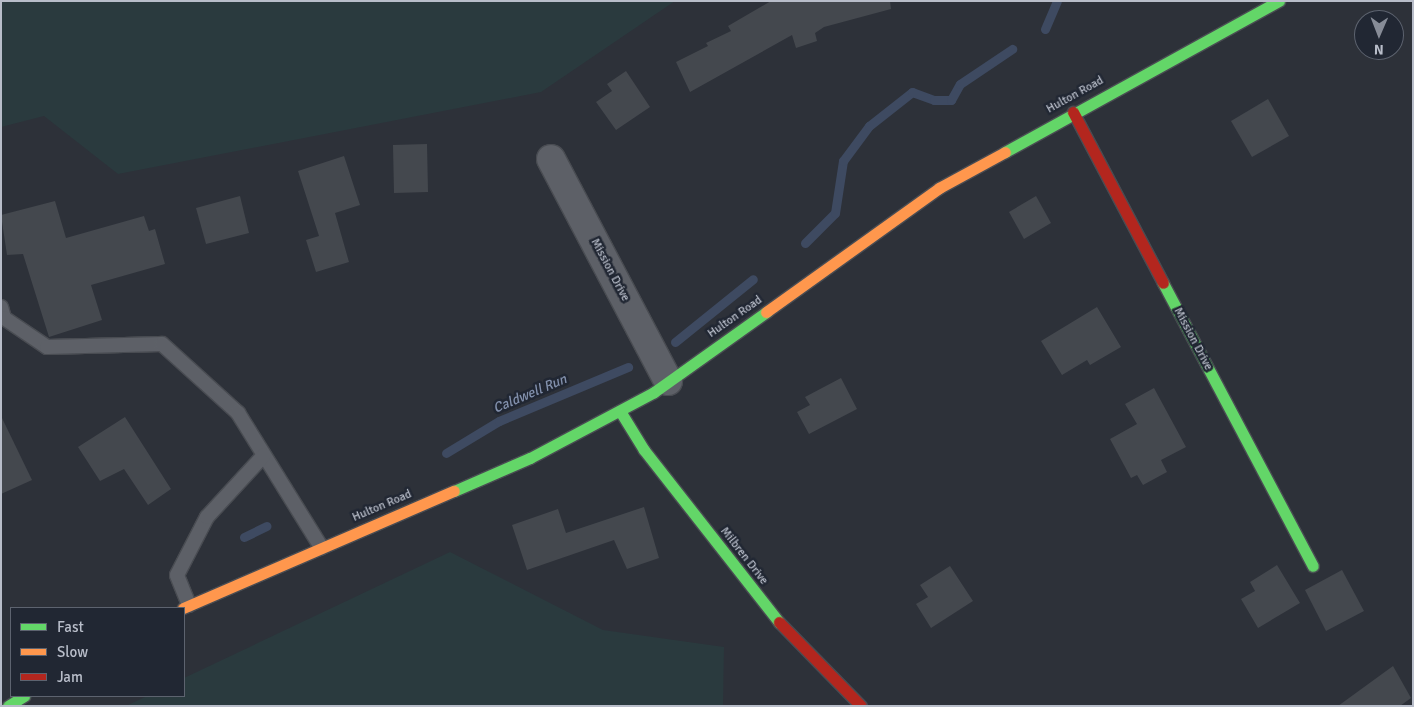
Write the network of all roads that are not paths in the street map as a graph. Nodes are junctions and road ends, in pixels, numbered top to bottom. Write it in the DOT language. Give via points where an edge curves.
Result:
graph roads {
  1 [pos="1279,1"];
  2 [pos="1073,112"];
  3 [pos="551,160"];
  4 [pos="1,307"];
  5 [pos="668,381"];
  6 [pos="620,411"];
  7 [pos="264,455"];
  8 [pos="321,547"];
  9 [pos="1313,566"];
  10 [pos="186,607"];
  11 [pos="22,697"];
  12 [pos="8,706"];
  13 [pos="861,706"];
  1 -- 2 [label="main road, Hulton Road"];
  2 -- 5 [label="main road, Hulton Road" via="940,188"];
  2 -- 9 [label="main road, Mission Drive"];
  3 -- 5 [label="street, Mission Drive"];
  4 -- 7 [label="lane" via="4,318 46,348 162,344 238,413"];
  5 -- 6 [label="main road, Hulton Road"];
  6 -- 8 [label="main road, Hulton Road" via="530,458"];
  6 -- 13 [label="main road, Milbren Drive" via="644,450 764,605 806,653"];
  7 -- 8 [label="lane"];
  7 -- 10 [label="lane" via="207,517 177,575"];
  8 -- 10 [label="main road, Hulton Road"];
  11 -- 12 [label="main road"];
}
